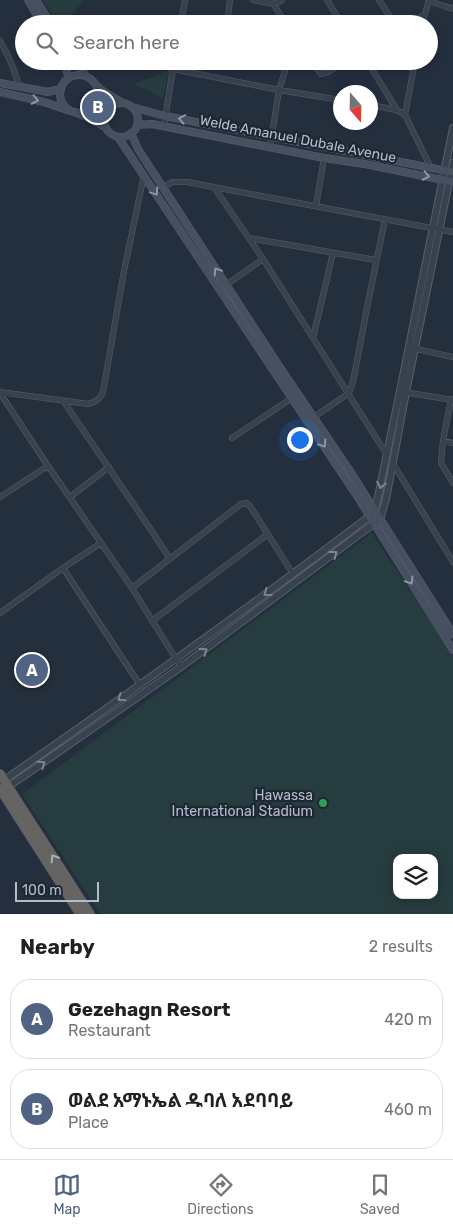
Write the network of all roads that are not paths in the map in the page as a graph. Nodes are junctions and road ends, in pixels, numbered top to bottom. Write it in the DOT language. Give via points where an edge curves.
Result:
graph roads {
  1 [pos="28,0"];
  2 [pos="36,0"];
  3 [pos="185,0"];
  4 [pos="230,0"];
  5 [pos="253,0"];
  6 [pos="282,0"];
  7 [pos="327,0"];
  8 [pos="379,0"];
  9 [pos="428,0"];
  10 [pos="273,2"];
  11 [pos="453,9"];
  12 [pos="37,15"];
  13 [pos="45,15"];
  14 [pos="182,15"];
  15 [pos="228,15"];
  16 [pos="281,15"];
  17 [pos="336,15"];
  18 [pos="389,15"];
  19 [pos="424,15"];
  20 [pos="0,41"];
  21 [pos="66,70"];
  22 [pos="82,70"];
  23 [pos="173,70"];
  24 [pos="178,70"];
  25 [pos="285,70"];
  26 [pos="318,70"];
  27 [pos="331,70"];
  28 [pos="373,70"];
  29 [pos="413,70"];
  30 [pos="86,76"];
  31 [pos="69,78"];
  32 [pos="0,83"];
  33 [pos="96,85"];
  34 [pos="19,87"];
  35 [pos="61,89"];
  36 [pos="279,90"];
  37 [pos="0,92"];
  38 [pos="333,99"];
  39 [pos="122,102"];
  40 [pos="378,106"];
  41 [pos="132,107"];
  42 [pos="397,110"];
  43 [pos="72,112"];
  44 [pos="405,115"];
  45 [pos="165,116"];
  46 [pos="137,125"];
  47 [pos="164,126"];
  48 [pos="105,127"];
  49 [pos="453,128"];
  50 [pos="131,133"];
  51 [pos="272,136"];
  52 [pos="118,137"];
  53 [pos="270,147"];
  54 [pos="370,155"];
  55 [pos="324,158"];
  56 [pos="453,163"];
  57 [pos="367,165"];
  58 [pos="431,168"];
  59 [pos="450,171"];
  60 [pos="144,175"];
  61 [pos="448,181"];
  62 [pos="214,187"];
  63 [pos="163,188"];
  64 [pos="316,206"];
  65 [pos="385,219"];
  66 [pos="436,229"];
  67 [pos="453,232"];
  68 [pos="249,238"];
  69 [pos="332,253"];
  70 [pos="263,259"];
  71 [pos="376,260"];
  72 [pos="226,285"];
  73 [pos="313,338"];
  74 [pos="412,348"];
  75 [pos="453,357"];
  76 [pos="403,391"];
  77 [pos="0,392"];
  78 [pos="349,393"];
  79 [pos="292,398"];
  80 [pos="452,400"];
  81 [pos="64,402"];
  82 [pos="314,417"];
  83 [pos="232,438"];
  84 [pos="443,441"];
  85 [pos="453,443"];
  86 [pos="387,454"];
  87 [pos="392,463"];
  88 [pos="48,466"];
  89 [pos="109,467"];
  90 [pos="453,483"];
  91 [pos="0,497"];
  92 [pos="70,497"];
  93 [pos="372,513"];
  94 [pos="377,521"];
  95 [pos="268,534"];
  96 [pos="101,543"];
  97 [pos="170,559"];
  98 [pos="453,562"];
  99 [pos="63,568"];
  100 [pos="293,574"];
  101 [pos="132,588"];
  102 [pos="0,614"];
  103 [pos="152,621"];
  104 [pos="453,634"];
  105 [pos="453,650"];
  106 [pos="175,660"];
  107 [pos="181,667"];
  108 [pos="140,685"];
  109 [pos="2,785"];
  110 [pos="80,914"];
  111 [pos="90,914"];
  1 -- 12 [label="main road"];
  2 -- 13 [label="main road"];
  3 -- 14 [label="street"];
  4 -- 15 [label="street"];
  5 -- 10 [label="street"];
  6 -- 10 [label="street"];
  7 -- 17 [label="street"];
  8 -- 18 [label="street"];
  9 -- 11 [label="street"];
  9 -- 19 [label="street"];
  10 -- 16 [label="street"];
  20 -- 34 [label="street"];
  21 -- 31 [label="main road"];
  22 -- 30 [label="main road"];
  23 -- 45 [label="street"];
  24 -- 36 [label="street"];
  25 -- 36 [label="street"];
  26 -- 27 [label="street" via="321,74"];
  28 -- 42 [label="street"];
  29 -- 44 [label="street"];
  30 -- 31 [label="main road"];
  30 -- 33 [label="main road"];
  31 -- 35 [label="main road"];
  32 -- 34 [label="main road"];
  33 -- 39 [label="main road"];
  33 -- 43 [label="main road" via="98,98 95,105 84,113"];
  34 -- 35 [label="main road" via="47,92"];
  35 -- 43 [label="main road" via="60,100"];
  36 -- 38 [label="street"];
  36 -- 51 [label="street"];
  37 -- 43 [label="main road, one-way"];
  39 -- 41 [label="main road"];
  39 -- 48 [label="main road" via="108,107 104,113"];
  40 -- 42 [label="street"];
  41 -- 45 [label="main road"];
  41 -- 46 [label="main road" via="138,118"];
  42 -- 44 [label="street"];
  43 -- 48 [label="main road"];
  44 -- 58 [label="street"];
  45 -- 47 [label="street"];
  51 -- 45 [label="main road, one-way"];
  46 -- 47 [label="main road, Welde Amanuel Dubale Avenue"];
  46 -- 50 [label="main road"];
  47 -- 53 [label="main road, Welde Amanuel Dubale Avenue"];
  48 -- 52 [label="main road"];
  49 -- 59 [label="street"];
  50 -- 52 [label="main road"];
  50 -- 63 [label="main road"];
  51 -- 53 [label="street"];
  51 -- 54 [label="main road"];
  52 -- 60 [label="main road"];
  53 -- 55 [label="main road, Welde Amanuel Dubale Avenue"];
  54 -- 57 [label="main road"];
  54 -- 58 [label="main road"];
  55 -- 57 [label="main road, Welde Amanuel Dubale Avenue"];
  55 -- 64 [label="street"];
  56 -- 59 [label="street"];
  57 -- 61 [label="main road, Welde Amanuel Dubale Avenue, one-way"];
  58 -- 59 [label="main road"];
  59 -- 61 [label="street"];
  60 -- 79 [label="main road, one-way"];
  60 -- 81 [label="street" via="103,392 95,402 88,404"];
  61 -- 66 [label="street"];
  62 -- 63 [label="street" via="178,181"];
  62 -- 64 [label="street"];
  62 -- 68 [label="street"];
  72 -- 63 [label="main road, one-way"];
  64 -- 65 [label="street"];
  65 -- 66 [label="street"];
  65 -- 71 [label="street"];
  66 -- 67 [label="street"];
  66 -- 74 [label="street"];
  68 -- 69 [label="street"];
  68 -- 70 [label="street"];
  69 -- 71 [label="street"];
  69 -- 73 [label="street"];
  70 -- 72 [label="street"];
  70 -- 73 [label="street"];
  71 -- 78 [label="street"];
  72 -- 82 [label="main road"];
  73 -- 78 [label="street"];
  74 -- 75 [label="street"];
  74 -- 76 [label="street"];
  76 -- 80 [label="street"];
  76 -- 86 [label="street"];
  76 -- 87 [label="street"];
  77 -- 81 [label="street"];
  77 -- 88 [label="street"];
  78 -- 82 [label="street"];
  78 -- 86 [label="street"];
  79 -- 83 [label="street"];
  79 -- 93 [label="main road, one-way"];
  80 -- 84 [label="street"];
  81 -- 89 [label="street"];
  82 -- 93 [label="main road" via="348,468"];
  84 -- 85 [label="street"];
  84 -- 90 [label="street" via="441,462"];
  86 -- 87 [label="street"];
  86 -- 93 [label="street, one-way"];
  87 -- 94 [label="street" via="386,499"];
  87 -- 98 [label="street"];
  88 -- 91 [label="street"];
  88 -- 92 [label="street"];
  89 -- 92 [label="street"];
  89 -- 97 [label="street"];
  92 -- 96 [label="street"];
  93 -- 94 [label="main road"];
  93 -- 100 [label="street"];
  94 -- 104 [label="main road"];
  94 -- 105 [label="main road, one-way"];
  107 -- 94 [label="street, one-way"];
  95 -- 97 [label="street" via="250,506 241,504"];
  95 -- 100 [label="street"];
  95 -- 103 [label="street"];
  96 -- 99 [label="street"];
  96 -- 101 [label="street"];
  97 -- 101 [label="street"];
  99 -- 102 [label="street"];
  99 -- 108 [label="street"];
  100 -- 106 [label="street, one-way"];
  101 -- 103 [label="street"];
  103 -- 106 [label="street"];
  106 -- 107 [label="street"];
  106 -- 108 [label="street"];
  109 -- 107 [label="street, one-way"];
  108 -- 109 [label="street, one-way"];
  109 -- 110 [label="highway"];
  111 -- 109 [label="highway, one-way"];
}
